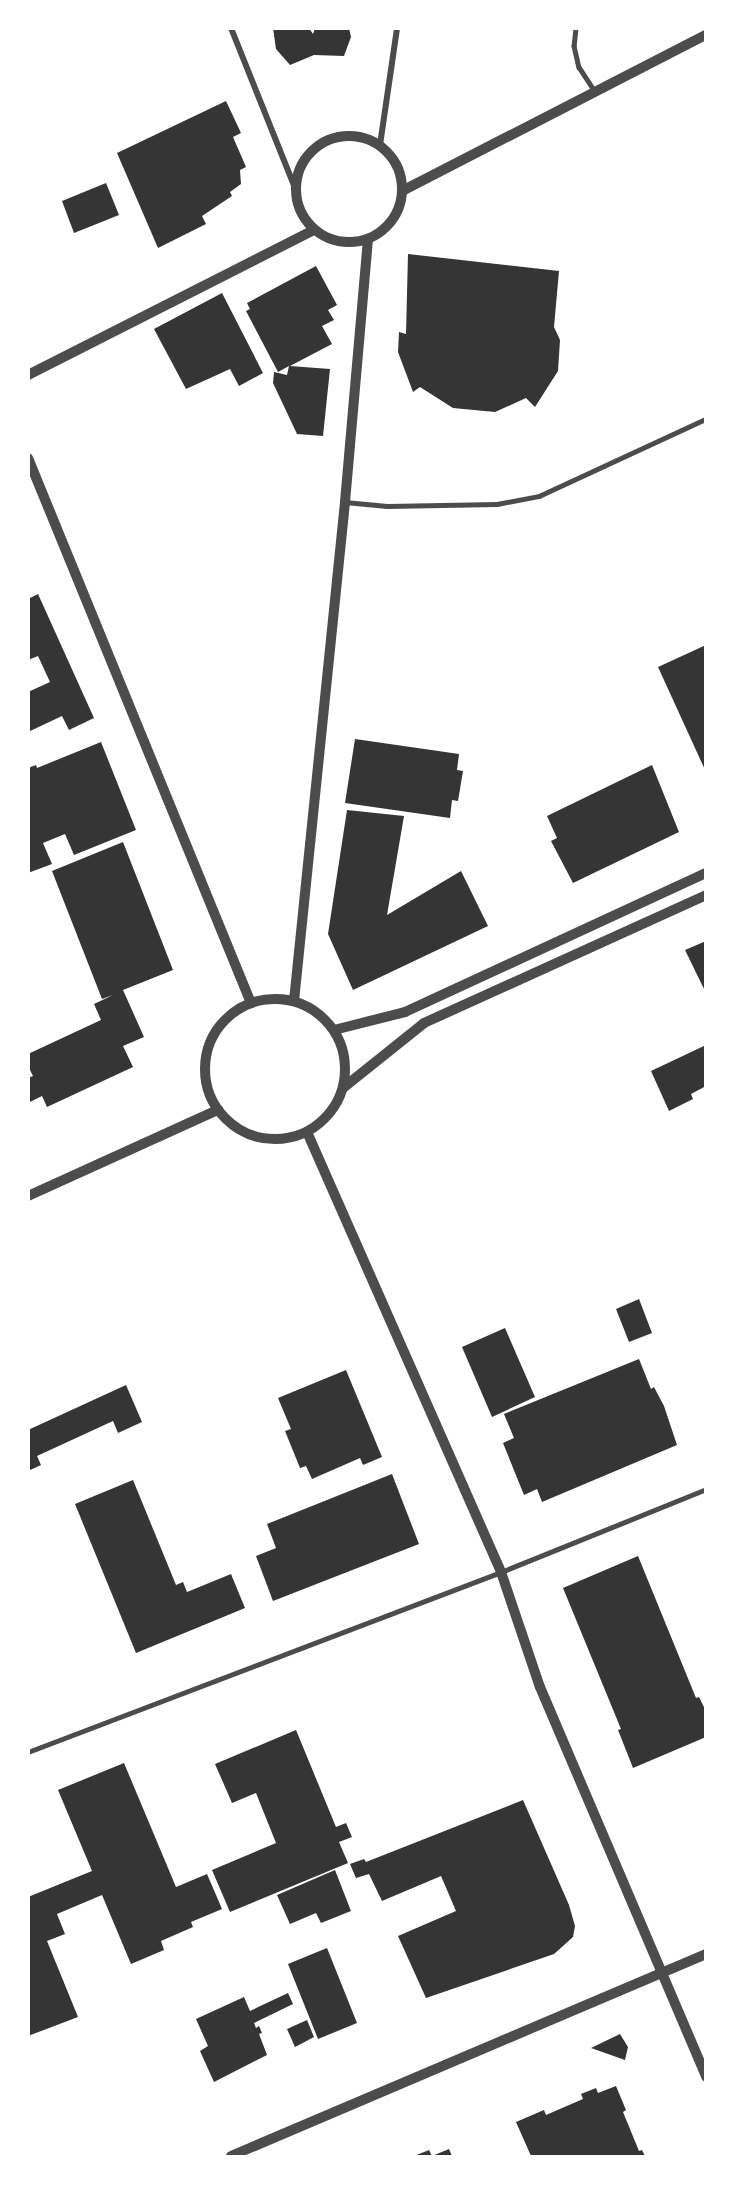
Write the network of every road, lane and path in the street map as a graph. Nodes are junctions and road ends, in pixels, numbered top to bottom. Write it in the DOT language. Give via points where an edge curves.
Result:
graph roads {
  1 [pos="231,28"];
  2 [pos="397,28"];
  3 [pos="576,28"];
  4 [pos="705,35"];
  5 [pos="596,92"];
  6 [pos="380,145"];
  7 [pos="295,188"];
  8 [pos="402,191"];
  9 [pos="314,230"];
  10 [pos="368,239"];
  11 [pos="28,375"];
  12 [pos="705,419"];
  13 [pos="28,458"];
  14 [pos="345,502"];
  15 [pos="705,873"];
  16 [pos="705,895"];
  17 [pos="294,1001"];
  18 [pos="251,1003"];
  19 [pos="334,1030"];
  20 [pos="343,1088"];
  21 [pos="218,1110"];
  22 [pos="307,1132"];
  23 [pos="28,1196"];
  24 [pos="705,1489"];
  25 [pos="501,1572"];
  26 [pos="28,1752"];
  27 [pos="705,1954"];
  28 [pos="662,1971"];
  29 [pos="705,2077"];
  30 [pos="231,2157"];
  1 -- 7 [label="street"];
  2 -- 6 [label="street"];
  3 -- 5 [label="lane" via="574,46 579,67"];
  4 -- 5 [label="street"];
  5 -- 8 [label="street"];
  6 -- 7 [label="street" via="352,135 319,144 298,171"];
  6 -- 8 [label="street" via="397,165"];
  7 -- 9 [label="street" via="297,204"];
  8 -- 10 [label="street" via="392,220"];
  9 -- 10 [label="street" via="340,242"];
  9 -- 11 [label="street"];
  10 -- 14 [label="street"];
  12 -- 14 [label="lane" via="539,496 497,504 387,507"];
  13 -- 18 [label="street"];
  14 -- 17 [label="street"];
  15 -- 19 [label="street" via="405,1012"];
  16 -- 20 [label="street" via="424,1023"];
  17 -- 18 [label="street" via="269,998"];
  17 -- 19 [label="street" via="317,1012"];
  18 -- 21 [label="street" via="229,1014 215,1033 206,1056 206,1080"];
  19 -- 20 [label="street" via="343,1048 346,1067"];
  20 -- 22 [label="street" via="323,1121"];
  21 -- 22 [label="street" via="245,1133 266,1139"];
  21 -- 23 [label="street"];
  22 -- 25 [label="street"];
  24 -- 25 [label="lane"];
  25 -- 26 [label="lane"];
  25 -- 28 [label="street" via="540,1686"];
  27 -- 28 [label="street"];
  28 -- 29 [label="street"];
  28 -- 30 [label="street"];
}
